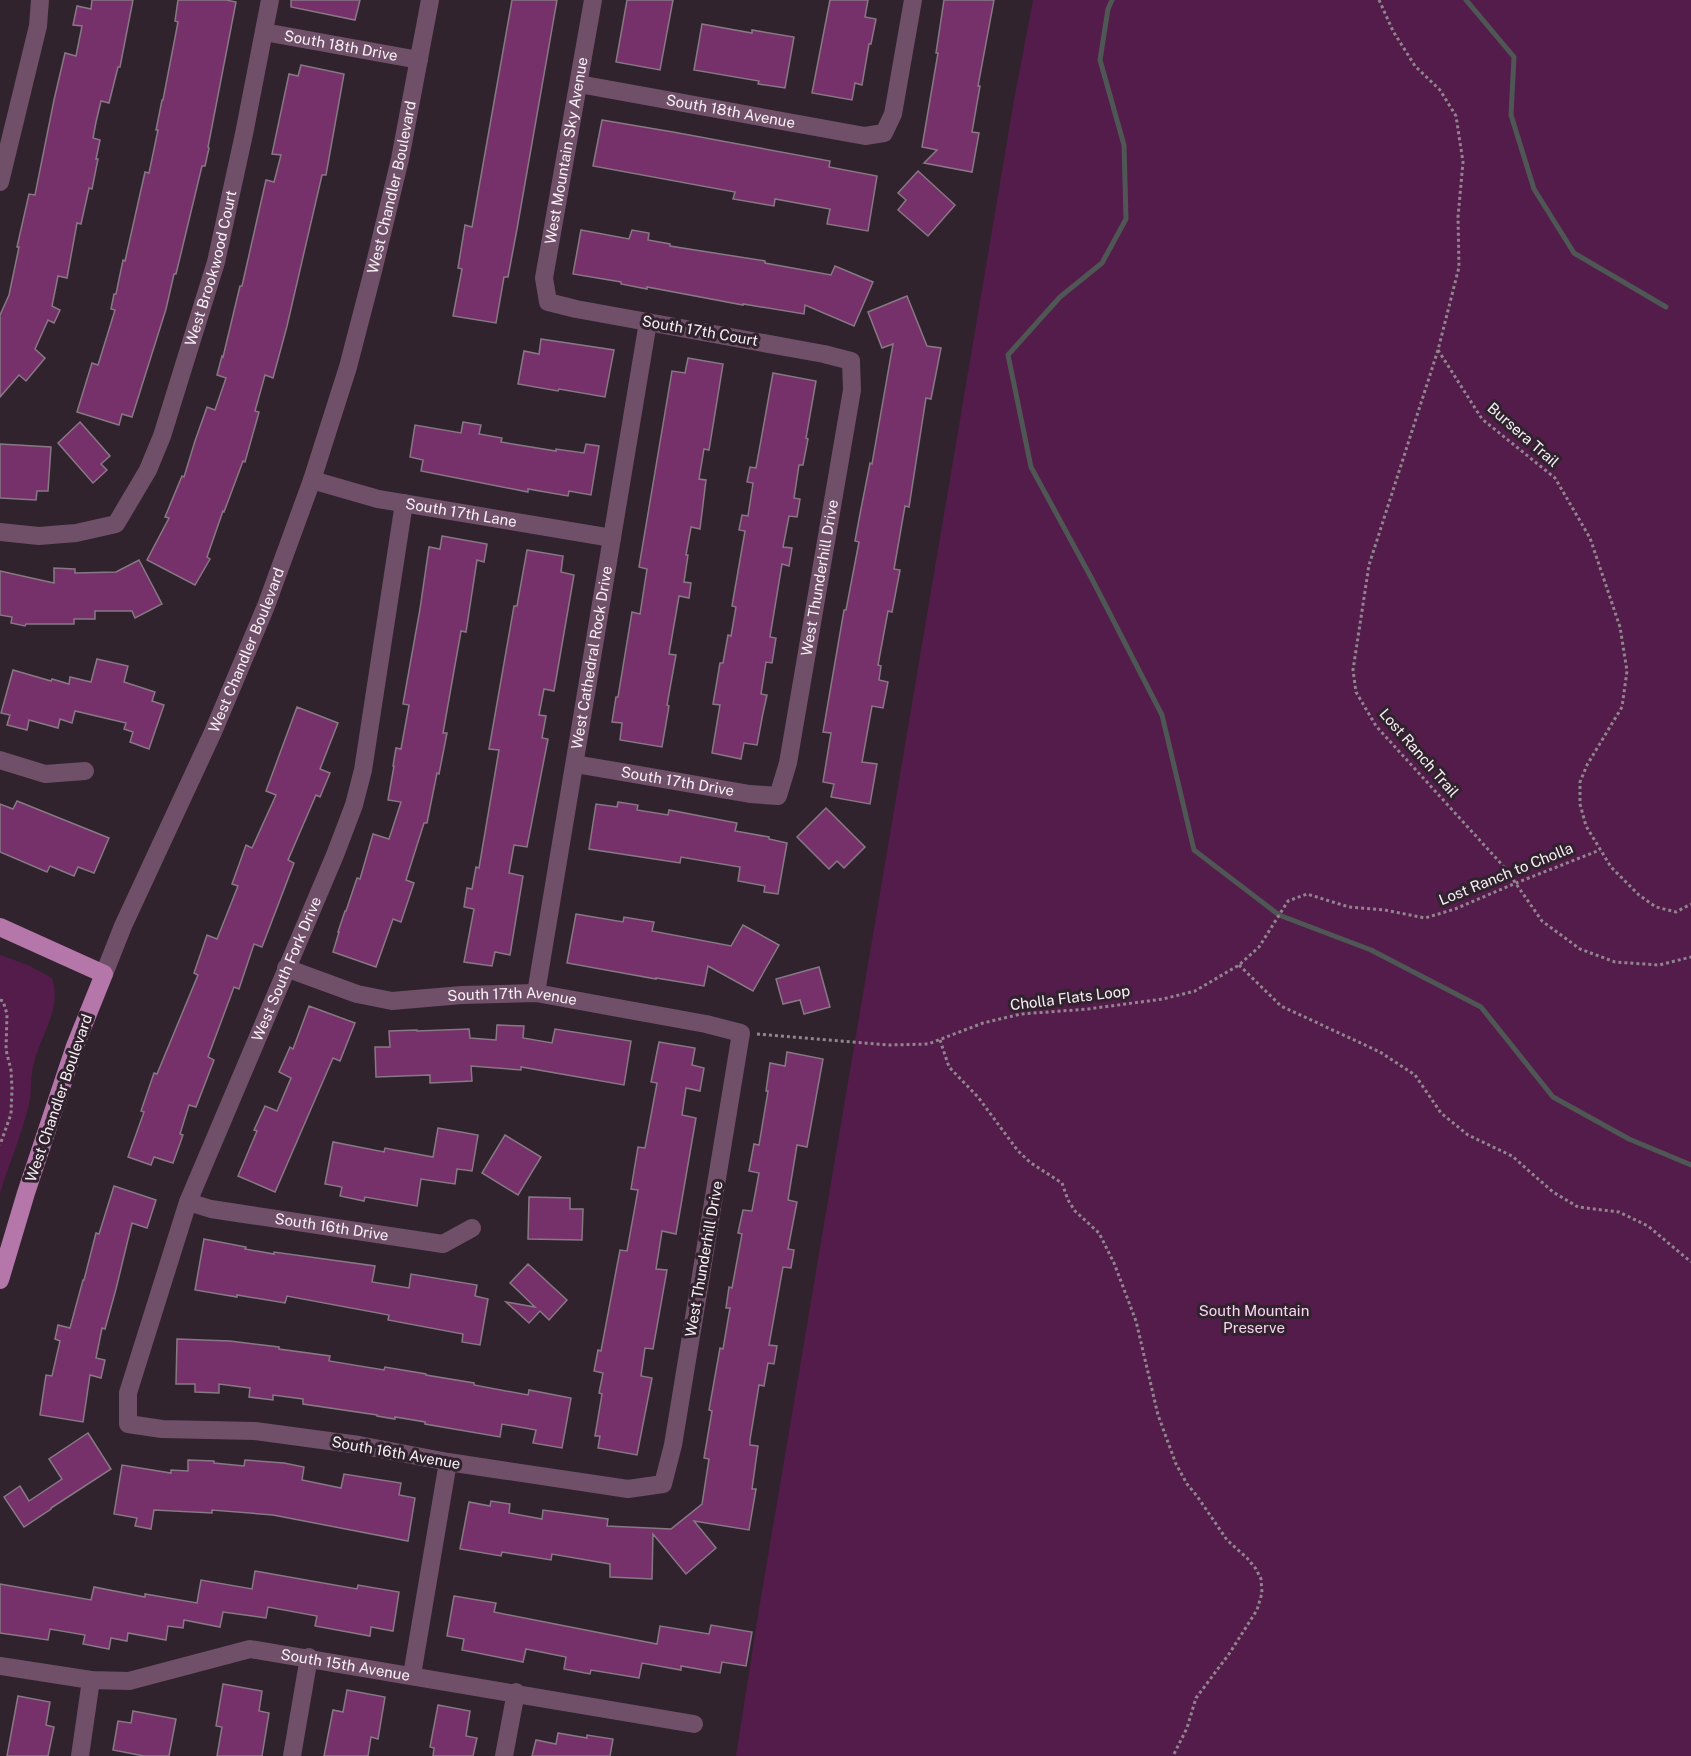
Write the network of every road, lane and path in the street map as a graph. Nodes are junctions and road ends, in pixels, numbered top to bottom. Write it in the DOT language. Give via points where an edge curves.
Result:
graph roads {
  1 [pos="270,0"];
  2 [pos="430,0"];
  3 [pos="594,0"];
  4 [pos="913,0"];
  5 [pos="1379,0"];
  6 [pos="38,1"];
  7 [pos="264,32"];
  8 [pos="419,60"];
  9 [pos="579,84"];
  10 [pos="0,182"];
  11 [pos="548,303"];
  12 [pos="648,322"];
  13 [pos="1438,350"];
  14 [pos="851,361"];
  15 [pos="312,480"];
  16 [pos="404,503"];
  17 [pos="0,532"];
  18 [pos="612,538"];
  19 [pos="0,760"];
  20 [pos="575,764"];
  21 [pos="85,771"];
  22 [pos="778,796"];
  23 [pos="1600,850"];
  24 [pos="1516,883"];
  25 [pos="1691,904"];
  26 [pos="0,927"];
  27 [pos="1691,957"];
  28 [pos="1239,965"];
  29 [pos="286,968"];
  30 [pos="104,974"];
  31 [pos="536,993"];
  32 [pos="0,1000"];
  33 [pos="741,1033"];
  34 [pos="940,1040"];
  35 [pos="0,1145"];
  36 [pos="188,1202"];
  37 [pos="472,1228"];
  38 [pos="1691,1262"];
  39 [pos="0,1280"];
  40 [pos="128,1424"];
  41 [pos="448,1462"];
  42 [pos="663,1484"];
  43 [pos="309,1657"];
  44 [pos="0,1666"];
  45 [pos="412,1675"];
  46 [pos="91,1680"];
  47 [pos="516,1692"];
  48 [pos="694,1724"];
  49 [pos="80,1756"];
  50 [pos="292,1756"];
  51 [pos="504,1756"];
  52 [pos="1173,1756"];
  1 -- 7 [label="street, West Brookwood Court"];
  2 -- 8 [label="street, West Chandler Boulevard"];
  3 -- 9 [label="street, West Mountain Sky Avenue"];
  4 -- 9 [label="street, South 18th Avenue" via="893,114 884,133 865,136"];
  5 -- 13 [label="path" via="1415,66 1440,90 1456,116 1463,162 1459,267"];
  6 -- 10 [label="street" via="38,26"];
  7 -- 8 [label="street, South 18th Drive"];
  7 -- 17 [label="street, West Brookwood Court" via="216,262 148,470 116,524 39,536"];
  8 -- 15 [label="street, West Chandler Boulevard" via="374,267"];
  9 -- 11 [label="street, West Mountain Sky Avenue" via="544,278"];
  11 -- 12 [label="street, South 17th Court"];
  12 -- 14 [label="street, South 17th Court"];
  12 -- 18 [label="street, West Cathedral Rock Drive"];
  13 -- 23 [label="path, Bursera Trail" via="1482,419 1555,478 1590,538 1620,627 1627,671 1622,707 1581,782 1580,804 1586,826"];
  13 -- 24 [label="path, Lost Ranch Trail" via="1369,565 1353,670 1356,692 1376,726"];
  14 -- 22 [label="street, West Thunderhill Drive" via="852,390 788,763"];
  15 -- 16 [label="street, South 17th Lane"];
  15 -- 30 [label="street, West Chandler Boulevard" via="240,668"];
  16 -- 18 [label="street, South 17th Lane"];
  16 -- 29 [label="street, West South Fork Drive" via="363,770 335,855"];
  18 -- 20 [label="street, West Cathedral Rock Drive"];
  19 -- 21 [label="street" via="45,774"];
  20 -- 22 [label="street, South 17th Drive"];
  20 -- 31 [label="street, West Cathedral Rock Drive"];
  23 -- 24 [label="path, Lost Ranch to Cholla"];
  23 -- 25 [label="path, Bursera Trail" via="1611,867 1656,907 1676,912"];
  24 -- 27 [label="path, Lost Ranch Trail" via="1542,921 1580,949 1626,963 1659,965"];
  24 -- 28 [label="path, Lost Ranch to Cholla" via="1425,918 1349,907 1307,894 1288,901 1259,947"];
  26 -- 30 [label="main road"];
  28 -- 34 [label="path, Cholla Flats Loop" via="1195,991 1088,1009 1021,1014 983,1023"];
  28 -- 38 [label="path" via="1281,1006 1380,1053 1415,1075 1441,1113 1468,1135 1512,1156 1553,1192 1578,1207 1619,1212 1648,1226"];
  29 -- 31 [label="street, South 17th Avenue" via="357,994 392,1001"];
  29 -- 36 [label="street, West South Fork Drive"];
  30 -- 39 [label="main road, West Chandler Boulevard" via="75,1046"];
  31 -- 33 [label="street, South 17th Avenue"];
  32 -- 35 [label="path" via="7,1014 6,1050 12,1088 10,1114"];
  33 -- 34 [label="path, Cholla Flats Loop" via="889,1045"];
  33 -- 42 [label="street, West Thunderhill Drive" via="673,1445"];
  34 -- 52 [label="path" via="949,1067 978,1097 1018,1151 1062,1183 1076,1211 1099,1233 1136,1322 1158,1415 1176,1464 1227,1540 1247,1558 1261,1579 1257,1610 1196,1698"];
  36 -- 37 [label="street, South 16th Drive" via="211,1209 443,1244"];
  36 -- 40 [label="street, West South Fork Drive" via="128,1393"];
  40 -- 41 [label="street, South 16th Avenue" via="162,1429 255,1431"];
  41 -- 42 [label="street, South 16th Avenue" via="628,1489"];
  41 -- 45 [label="street"];
  43 -- 45 [label="street, South 15th Avenue"];
  43 -- 46 [label="street, South 15th Avenue" via="250,1649 129,1681"];
  43 -- 50 [label="street"];
  44 -- 46 [label="street, South 15th Avenue"];
  45 -- 47 [label="street, South 15th Avenue"];
  46 -- 49 [label="street"];
  47 -- 48 [label="street, South 15th Avenue"];
  47 -- 51 [label="street"];
}
